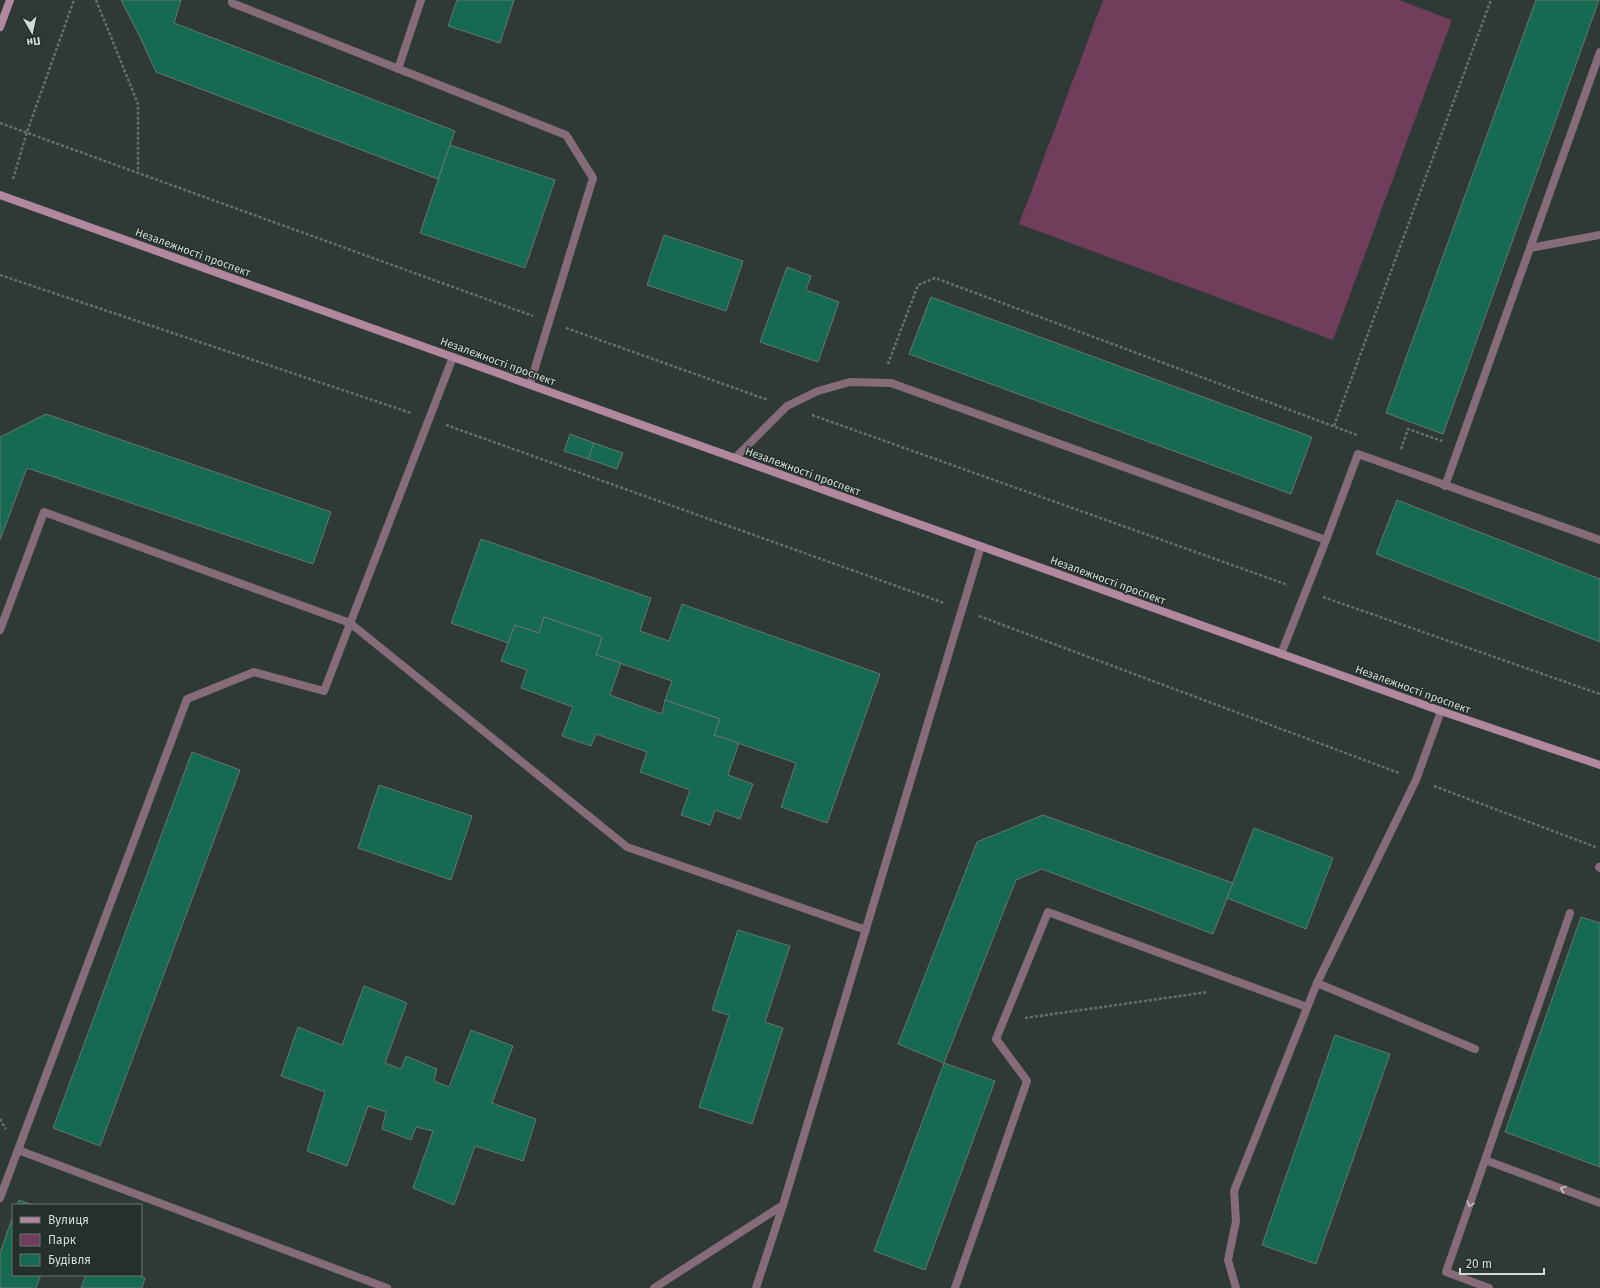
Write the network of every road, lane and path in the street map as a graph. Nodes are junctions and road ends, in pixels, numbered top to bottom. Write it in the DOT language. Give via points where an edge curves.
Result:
graph roads {
  1 [pos="10,0"];
  2 [pos="74,0"];
  3 [pos="96,0"];
  4 [pos="232,0"];
  5 [pos="421,0"];
  6 [pos="1491,0"];
  7 [pos="0,27"];
  8 [pos="1600,52"];
  9 [pos="398,69"];
  10 [pos="138,172"];
  11 [pos="4,196"];
  12 [pos="1600,235"];
  13 [pos="1530,248"];
  14 [pos="0,275"];
  15 [pos="453,356"];
  16 [pos="881,383"];
  17 [pos="530,384"];
  18 [pos="428,419"];
  19 [pos="1334,426"];
  20 [pos="1364,437"];
  21 [pos="1458,447"];
  22 [pos="735,458"];
  23 [pos="1395,467"];
  24 [pos="1445,486"];
  25 [pos="1326,540"];
  26 [pos="1600,540"];
  27 [pos="981,546"];
  28 [pos="962,609"];
  29 [pos="350,623"];
  30 [pos="0,630"];
  31 [pos="1281,654"];
  32 [pos="1441,711"];
  33 [pos="1600,765"];
  34 [pos="1416,780"];
  35 [pos="1600,849"];
  36 [pos="1570,913"];
  37 [pos="866,930"];
  38 [pos="1317,983"];
  39 [pos="1212,992"];
  40 [pos="1307,1007"];
  41 [pos="1003,1021"];
  42 [pos="1475,1049"];
  43 [pos="18,1150"];
  44 [pos="1484,1160"];
  45 [pos="0,1198"];
  46 [pos="1600,1203"];
  47 [pos="783,1205"];
  48 [pos="387,1288"];
  49 [pos="654,1288"];
  50 [pos="756,1288"];
  51 [pos="955,1288"];
  52 [pos="1236,1288"];
  53 [pos="1490,1288"];
  1 -- 7 [label="street"];
  2 -- 11 [label="path"];
  3 -- 10 [label="path" via="138,104"];
  4 -- 9 [label="lane" via="232,3"];
  5 -- 9 [label="lane"];
  6 -- 19 [label="path"];
  8 -- 13 [label="lane"];
  9 -- 17 [label="lane" via="566,135 593,178"];
  11 -- 15 [label="street, Незалежності проспект"];
  12 -- 13 [label="lane"];
  13 -- 21 [label="lane"];
  14 -- 18 [label="path"];
  15 -- 17 [label="street, Незалежності проспект"];
  15 -- 18 [label="lane"];
  16 -- 19 [label="path" via="918,285 934,278"];
  16 -- 22 [label="lane" via="850,382 818,391 787,406"];
  16 -- 25 [label="lane" via="891,383"];
  17 -- 22 [label="street, Незалежності проспект"];
  18 -- 28 [label="path"];
  18 -- 29 [label="lane"];
  19 -- 20 [label="path"];
  21 -- 23 [label="path" via="1408,429"];
  21 -- 24 [label="lane"];
  22 -- 27 [label="street, Незалежності проспект"];
  23 -- 24 [label="lane"];
  23 -- 25 [label="lane" via="1358,454"];
  24 -- 26 [label="lane"];
  25 -- 31 [label="lane"];
  27 -- 28 [label="lane"];
  27 -- 31 [label="street, Незалежності проспект"];
  28 -- 34 [label="path"];
  28 -- 37 [label="lane"];
  29 -- 30 [label="lane" via="44,512"];
  29 -- 37 [label="lane" via="627,846"];
  29 -- 43 [label="lane" via="324,691 254,672 187,699"];
  31 -- 32 [label="street, Незалежності проспект"];
  32 -- 33 [label="street, Незалежності проспект"];
  32 -- 34 [label="lane"];
  34 -- 35 [label="path"];
  34 -- 38 [label="lane"];
  36 -- 44 [label="lane"];
  37 -- 47 [label="lane"];
  38 -- 40 [label="lane"];
  38 -- 42 [label="lane"];
  39 -- 41 [label="path"];
  40 -- 41 [label="lane" via="1048,912"];
  40 -- 52 [label="lane" via="1234,1191 1236,1221 1228,1260"];
  41 -- 51 [label="lane" via="996,1038 1027,1081"];
  43 -- 45 [label="lane"];
  43 -- 48 [label="lane"];
  46 -- 44 [label="lane, one-way"];
  44 -- 53 [label="lane, one-way" via="1446,1272"];
  47 -- 49 [label="lane"];
  47 -- 50 [label="lane"];
}
